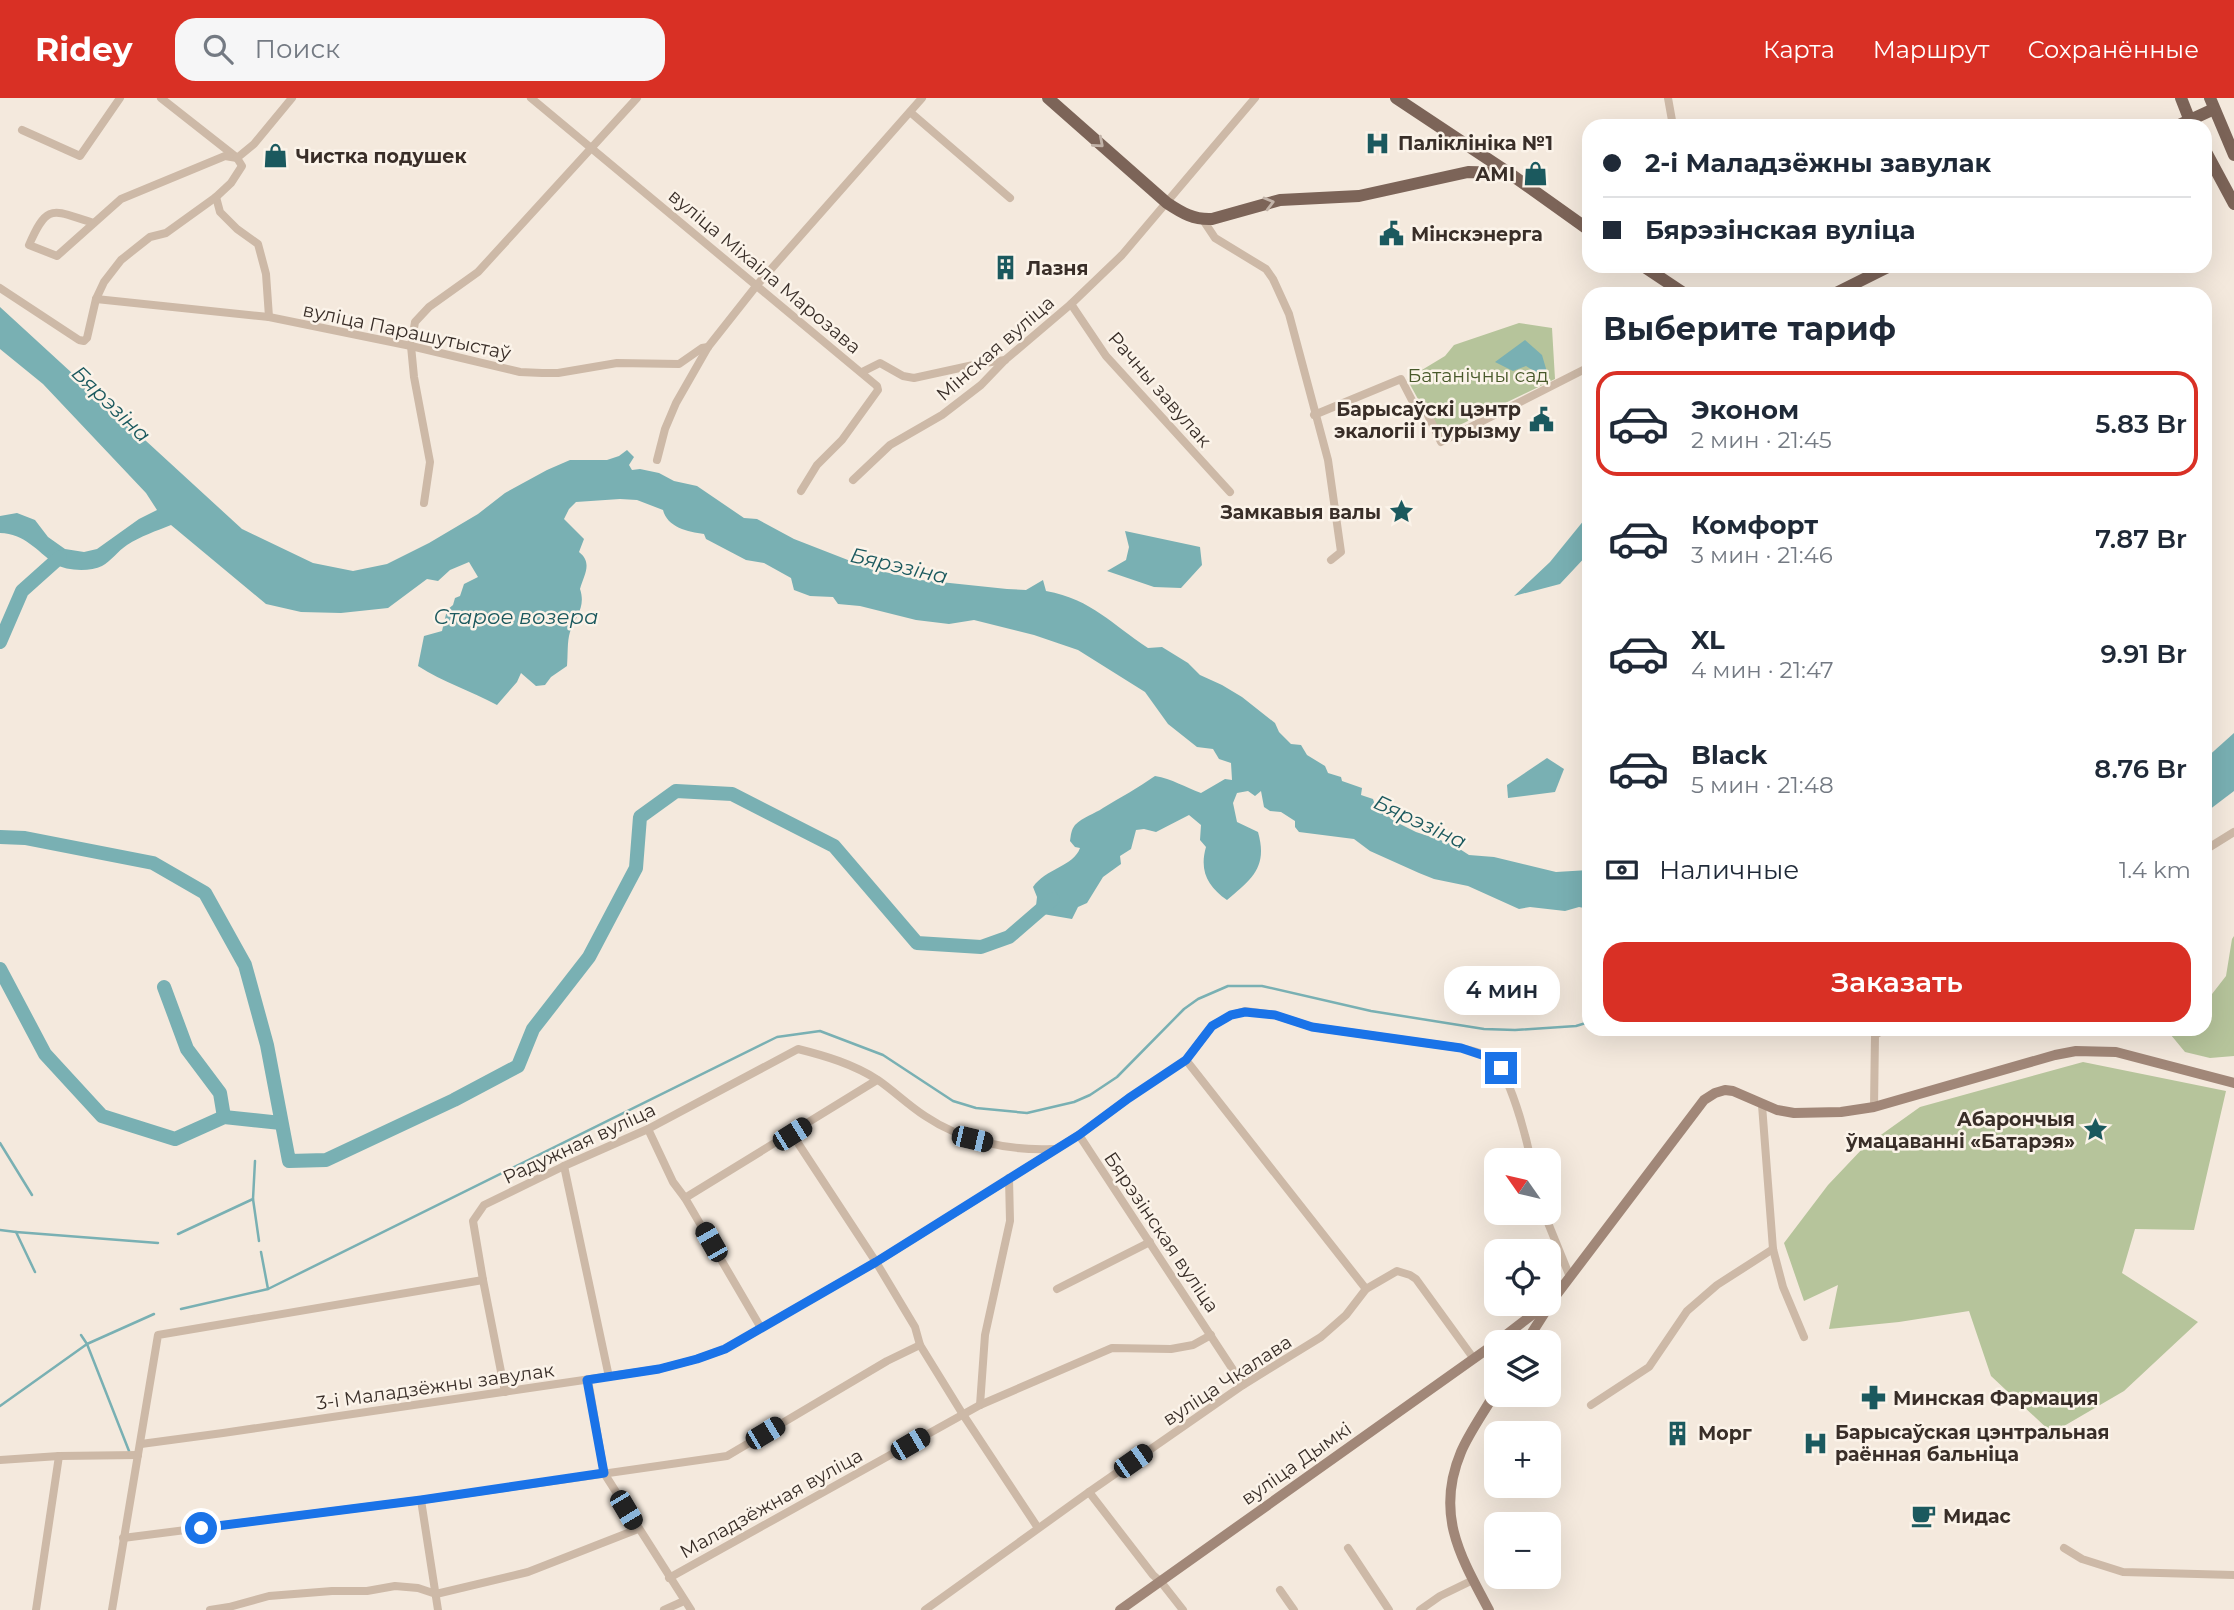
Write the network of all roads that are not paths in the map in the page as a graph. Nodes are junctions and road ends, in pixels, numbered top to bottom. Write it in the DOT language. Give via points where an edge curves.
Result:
graph roads {
  1 [pos="120,98"];
  2 [pos="161,98"];
  3 [pos="292,98"];
  4 [pos="530,98"];
  5 [pos="637,98"];
  6 [pos="922,98"];
  7 [pos="1048,98"];
  8 [pos="1255,98"];
  9 [pos="1396,98"];
  10 [pos="1668,98"];
  11 [pos="2181,98"];
  12 [pos="2212,104"];
  13 [pos="910,112"];
  14 [pos="1672,119"];
  15 [pos="2185,119"];
  16 [pos="2192,119"];
  17 [pos="22,130"];
  18 [pos="1468,146"];
  19 [pos="592,148"];
  20 [pos="2234,155"];
  21 [pos="237,158"];
  22 [pos="2212,163"];
  23 [pos="1468,172"];
  24 [pos="1509,173"];
  25 [pos="216,197"];
  26 [pos="1010,198"];
  27 [pos="1167,203"];
  28 [pos="2234,205"];
  29 [pos="1203,220"];
  30 [pos="94,223"];
  31 [pos="1582,225"];
  32 [pos="1654,273"];
  33 [pos="1876,273"];
  34 [pos="757,285"];
  35 [pos="1674,287"];
  36 [pos="1848,287"];
  37 [pos="0,288"];
  38 [pos="96,299"];
  39 [pos="1071,304"];
  40 [pos="269,317"];
  41 [pos="411,346"];
  42 [pos="708,347"];
  43 [pos="1005,360"];
  44 [pos="1582,371"];
  45 [pos="862,372"];
  46 [pos="1314,415"];
  47 [pos="657,460"];
  48 [pos="853,480"];
  49 [pos="801,491"];
  50 [pos="1230,492"];
  51 [pos="424,503"];
  52 [pos="1331,560"];
  53 [pos="2234,832"];
  54 [pos="2212,846"];
  55 [pos="1875,1036"];
  56 [pos="1186,1060"];
  57 [pos="877,1080"];
  58 [pos="2234,1083"];
  59 [pos="1762,1105"];
  60 [pos="1874,1107"];
  61 [pos="648,1129"];
  62 [pos="792,1134"];
  63 [pos="1079,1135"];
  64 [pos="1528,1148"];
  65 [pos="1056,1149"];
  66 [pos="564,1166"];
  67 [pos="1009,1178"];
  68 [pos="685,1198"];
  69 [pos="1549,1225"];
  70 [pos="1150,1242"];
  71 [pos="1773,1249"];
  72 [pos="876,1262"];
  73 [pos="1570,1277"];
  74 [pos="483,1280"];
  75 [pos="1561,1288"];
  76 [pos="1057,1289"];
  77 [pos="1366,1289"];
  78 [pos="1531,1316"];
  79 [pos="761,1328"];
  80 [pos="1514,1330"];
  81 [pos="1211,1335"];
  82 [pos="1804,1337"];
  83 [pos="920,1345"];
  84 [pos="1484,1352"];
  85 [pos="1474,1359"];
  86 [pos="609,1377"];
  87 [pos="587,1380"];
  88 [pos="1243,1385"];
  89 [pos="505,1392"];
  90 [pos="979,1405"];
  91 [pos="1591,1405"];
  92 [pos="1487,1407"];
  93 [pos="962,1413"];
  94 [pos="141,1444"];
  95 [pos="138,1455"];
  96 [pos="59,1456"];
  97 [pos="0,1460"];
  98 [pos="604,1473"];
  99 [pos="1090,1492"];
  100 [pos="421,1500"];
  101 [pos="1038,1528"];
  102 [pos="638,1529"];
  103 [pos="123,1538"];
  104 [pos="1348,1548"];
  105 [pos="2064,1548"];
  106 [pos="2234,1575"];
  107 [pos="668,1578"];
  108 [pos="1473,1580"];
  109 [pos="1161,1582"];
  110 [pos="1280,1590"];
  111 [pos="436,1594"];
  112 [pos="684,1601"];
  113 [pos="230,1609"];
  114 [pos="36,1610"];
  115 [pos="112,1610"];
  116 [pos="210,1610"];
  117 [pos="438,1610"];
  118 [pos="664,1610"];
  119 [pos="691,1610"];
  120 [pos="925,1610"];
  121 [pos="1120,1610"];
  122 [pos="1183,1610"];
  123 [pos="1294,1610"];
  124 [pos="1389,1610"];
  125 [pos="1420,1610"];
  126 [pos="1489,1610"];
  1 -- 17 [label="street" via="80,156"];
  2 -- 21 [label="street"];
  3 -- 21 [label="street"];
  4 -- 19 [label="street, вуліца Міхаіла Марозава"];
  5 -- 19 [label="street"];
  6 -- 13 [label="street"];
  7 -- 27 [label="main road, one-way"];
  8 -- 27 [label="street, Мінская вуліца"];
  9 -- 18 [label="main road"];
  10 -- 14 [label="street"];
  11 -- 15 [label="main road"];
  12 -- 16 [label="main road"];
  12 -- 20 [label="main road"];
  13 -- 26 [label="street"];
  13 -- 34 [label="street"];
  18 -- 23 [label="main road" via="1472,157"];
  18 -- 24 [label="main road"];
  19 -- 34 [label="street, вуліца Міхаіла Марозава"];
  19 -- 41 [label="street" via="478,272 415,322"];
  21 -- 25 [label="street" via="242,166"];
  21 -- 30 [label="street" via="225,156 121,200"];
  22 -- 28 [label="main road"];
  23 -- 24 [label="main road"];
  29 -- 23 [label="main road, one-way" via="1280,200 1359,197"];
  24 -- 31 [label="main road"];
  25 -- 38 [label="street" via="121,260"];
  25 -- 40 [label="street" via="220,212 258,244"];
  27 -- 29 [label="main road"];
  27 -- 39 [label="street, Мінская вуліца"];
  29 -- 46 [label="street" via="1215,238 1255,261 1273,279 1289,314"];
  30 -- 30 [label="street" via="55,211 42,218 29,245 57,256"];
  32 -- 35 [label="main road"];
  33 -- 36 [label="main road"];
  34 -- 42 [label="street"];
  34 -- 45 [label="street, вуліца Міхаіла Марозава"];
  37 -- 38 [label="street" via="84,341"];
  38 -- 40 [label="street, вуліца Парашутыстаў"];
  39 -- 43 [label="street, Мінская вуліца"];
  39 -- 50 [label="street, Рачны завулак" via="1106,356"];
  40 -- 41 [label="street, вуліца Парашутыстаў"];
  41 -- 42 [label="street, вуліца Парашутыстаў" via="542,373 617,363 679,364"];
  41 -- 51 [label="street" via="430,462"];
  42 -- 47 [label="street" via="676,403"];
  43 -- 45 [label="street" via="914,378 880,363"];
  43 -- 48 [label="street, Мінская вуліца" via="981,385 942,415 890,445"];
  44 -- 46 [label="street" via="1441,442 1423,405 1415,406 1401,379"];
  45 -- 49 [label="street, вуліца Міхаіла Марозава" via="878,390"];
  46 -- 52 [label="street" via="1328,460 1341,552"];
  53 -- 54 [label="street"];
  55 -- 60 [label="street"];
  56 -- 63 [label="street"];
  56 -- 64 [label="street" via="1212,1026 1245,1012 1479,1052 1501,1068"];
  56 -- 77 [label="street"];
  57 -- 61 [label="street, Радужная вуліца" via="831,1058 798,1049"];
  57 -- 62 [label="street"];
  57 -- 65 [label="street, Радужная вуліца" via="925,1116 972,1139 1023,1149"];
  58 -- 60 [label="main road" via="2116,1052 2076,1051"];
  59 -- 60 [label="main road" via="1794,1113"];
  59 -- 71 [label="street"];
  59 -- 73 [label="main road" via="1724,1090 1704,1100"];
  61 -- 66 [label="street, Радужная вуліца"];
  61 -- 68 [label="street"];
  62 -- 68 [label="street"];
  62 -- 72 [label="street"];
  63 -- 65 [label="street, 3-і Маладзёжны завулак"];
  63 -- 70 [label="street, Бярэзінская вуліца"];
  65 -- 67 [label="street, 3-і Маладзёжны завулак"];
  66 -- 74 [label="street, Радужная вуліца" via="484,1205 472,1221"];
  66 -- 86 [label="street"];
  67 -- 72 [label="street, 3-і Маладзёжны завулак"];
  67 -- 90 [label="street" via="1010,1221 985,1335"];
  68 -- 79 [label="street"];
  69 -- 73 [label="street"];
  70 -- 76 [label="street"];
  70 -- 81 [label="street, Бярэзінская вуліца"];
  71 -- 82 [label="street"];
  71 -- 91 [label="street" via="1717,1285 1687,1311 1649,1367"];
  72 -- 79 [label="street, 3-і Маладзёжны завулак"];
  72 -- 83 [label="street" via="915,1327"];
  73 -- 75 [label="main road"];
  74 -- 89 [label="street, Радужная вуліца"];
  74 -- 94 [label="street" via="158,1335"];
  77 -- 85 [label="street" via="1397,1271 1410,1275"];
  77 -- 88 [label="street, вуліца Чкалава" via="1321,1337"];
  78 -- 80 [label="main road, вуліца Дымкі"];
  79 -- 86 [label="street, 3-і Маладзёжны завулак" via="697,1359"];
  81 -- 88 [label="street, Бярэзінская вуліца"];
  81 -- 90 [label="street, Маладзёжная вуліца" via="1171,1349 1111,1348"];
  83 -- 93 [label="street"];
  83 -- 98 [label="street" via="727,1456"];
  84 -- 85 [label="main road, вуліца Дымкі"];
  85 -- 109 [label="main road, вуліца Дымкі"];
  86 -- 87 [label="street, 3-і Маладзёжны завулак"];
  87 -- 89 [label="street, 3-і Маладзёжны завулак"];
  87 -- 98 [label="street"];
  88 -- 99 [label="street, вуліца Чкалава"];
  89 -- 94 [label="street, 3-і Маладзёжны завулак"];
  90 -- 93 [label="street, Маладзёжная вуліца"];
  92 -- 108 [label="main road" via="1461,1451 1449,1506 1456,1542"];
  93 -- 101 [label="street"];
  93 -- 107 [label="street, Маладзёжная вуліца"];
  94 -- 95 [label="street"];
  95 -- 96 [label="street"];
  95 -- 103 [label="street"];
  96 -- 97 [label="street"];
  96 -- 114 [label="street"];
  98 -- 100 [label="street"];
  98 -- 102 [label="street"];
  99 -- 101 [label="street, вуліца Чкалава"];
  99 -- 109 [label="street"];
  100 -- 103 [label="street"];
  100 -- 111 [label="street"];
  101 -- 120 [label="street, вуліца Чкалава"];
  102 -- 107 [label="street"];
  102 -- 111 [label="street" via="528,1572"];
  103 -- 115 [label="street"];
  104 -- 124 [label="street"];
  105 -- 106 [label="street" via="2123,1572"];
  107 -- 112 [label="street"];
  108 -- 125 [label="street"];
  108 -- 126 [label="main road"];
  109 -- 121 [label="main road, вуліца Дымкі"];
  109 -- 122 [label="street"];
  110 -- 123 [label="street"];
  111 -- 113 [label="street" via="395,1586 269,1596"];
  111 -- 117 [label="street"];
  112 -- 118 [label="street"];
  112 -- 119 [label="street"];
  113 -- 116 [label="street"];
}
